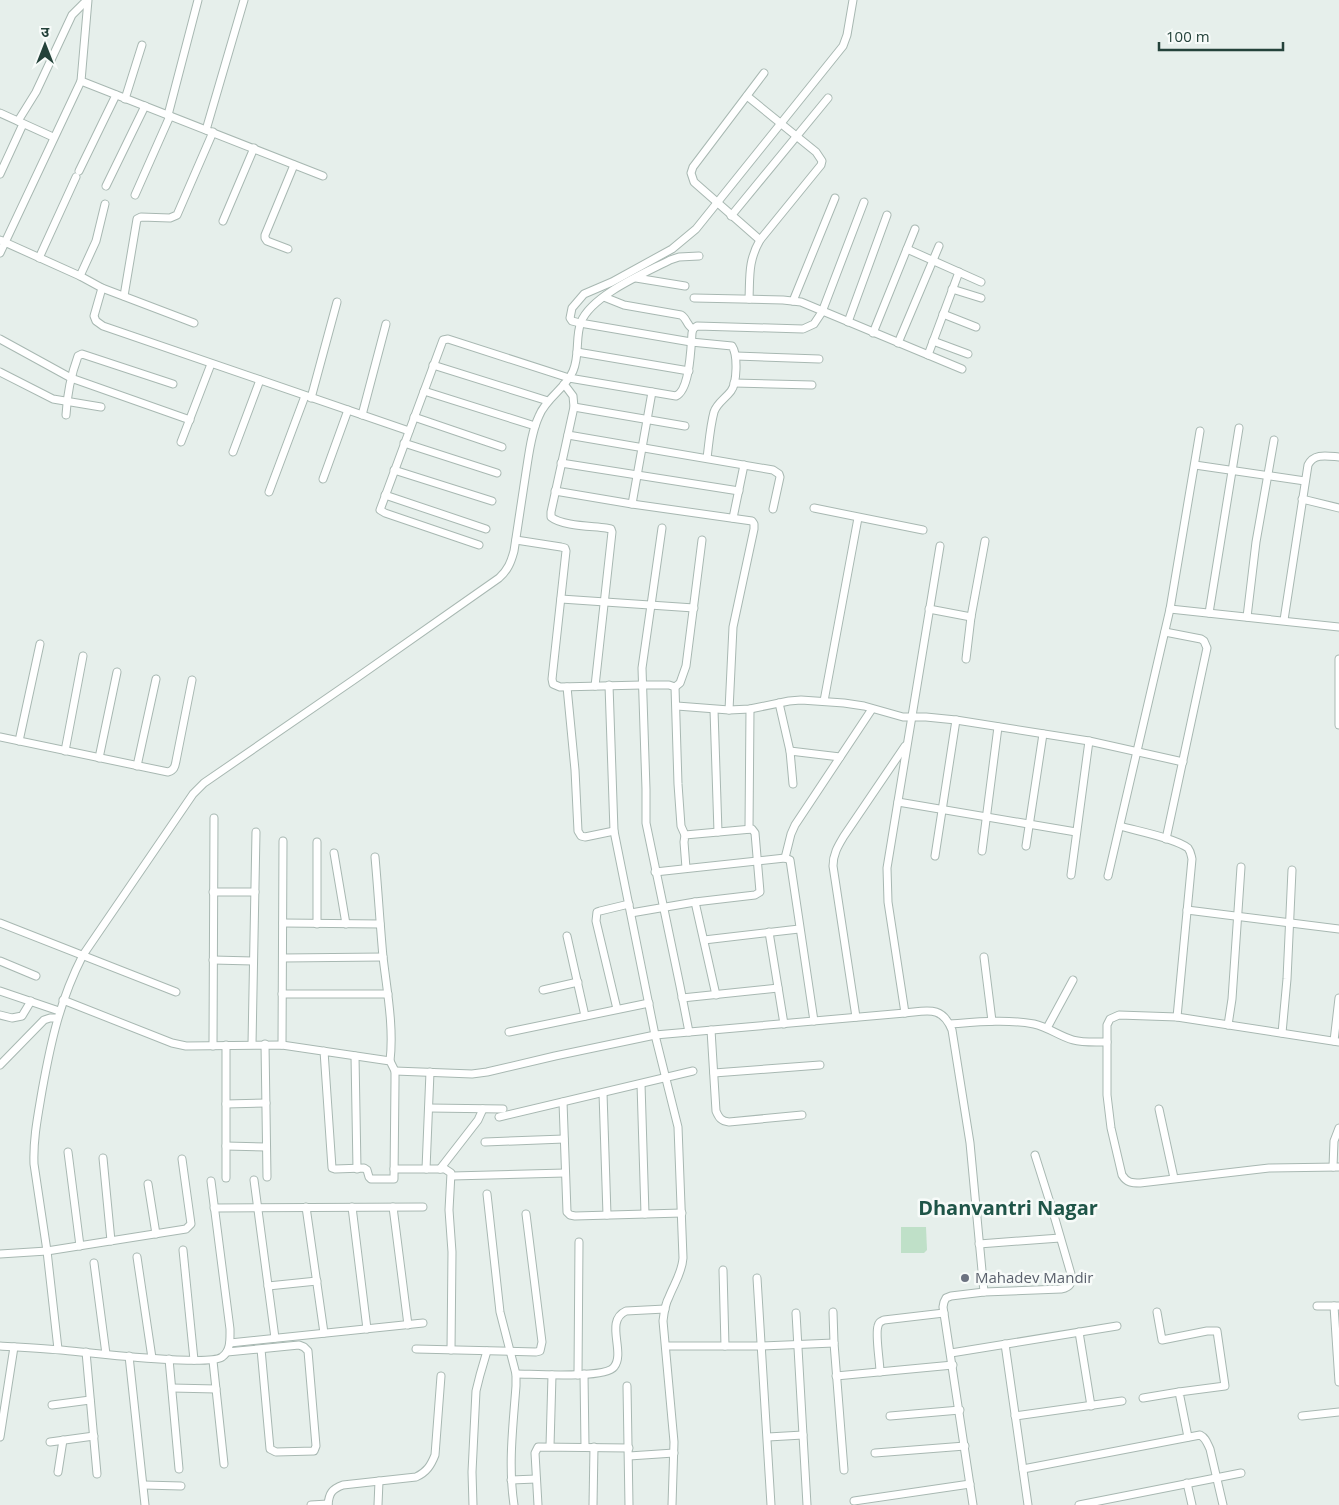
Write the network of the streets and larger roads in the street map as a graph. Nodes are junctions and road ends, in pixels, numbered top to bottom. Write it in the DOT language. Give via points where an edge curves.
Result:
graph roads {
  1 [pos="87,0"];
  2 [pos="198,0"];
  3 [pos="244,0"];
  4 [pos="853,0"];
  5 [pos="142,45"];
  6 [pos="764,73"];
  7 [pos="80,81"];
  8 [pos="116,95"];
  9 [pos="747,96"];
  10 [pos="125,98"];
  11 [pos="828,98"];
  12 [pos="145,106"];
  13 [pos="0,113"];
  14 [pos="169,115"];
  15 [pos="20,122"];
  16 [pos="781,125"];
  17 [pos="209,131"];
  18 [pos="53,137"];
  19 [pos="796,137"];
  20 [pos="254,148"];
  21 [pos="294,165"];
  22 [pos="0,174"];
  23 [pos="323,176"];
  24 [pos="106,186"];
  25 [pos="135,195"];
  26 [pos="835,198"];
  27 [pos="864,202"];
  28 [pos="105,204"];
  29 [pos="716,204"];
  30 [pos="888,215"];
  31 [pos="731,216"];
  32 [pos="223,221"];
  33 [pos="915,229"];
  34 [pos="760,240"];
  35 [pos="2,241"];
  36 [pos="939,246"];
  37 [pos="288,248"];
  38 [pos="907,249"];
  39 [pos="0,252"];
  40 [pos="699,256"];
  41 [pos="39,258"];
  42 [pos="933,260"];
  43 [pos="959,272"];
  44 [pos="80,276"];
  45 [pos="636,278"];
  46 [pos="981,282"];
  47 [pos="685,286"];
  48 [pos="102,288"];
  49 [pos="952,289"];
  50 [pos="124,296"];
  51 [pos="604,297"];
  52 [pos="694,298"];
  53 [pos="981,298"];
  54 [pos="749,299"];
  55 [pos="793,301"];
  56 [pos="338,302"];
  57 [pos="822,312"];
  58 [pos="943,314"];
  59 [pos="848,322"];
  60 [pos="194,323"];
  61 [pos="580,323"];
  62 [pos="386,324"];
  63 [pos="976,327"];
  64 [pos="693,329"];
  65 [pos="873,332"];
  66 [pos="0,339"];
  67 [pos="933,341"];
  68 [pos="691,342"];
  69 [pos="898,343"];
  70 [pos="577,352"];
  71 [pos="968,354"];
  72 [pos="928,355"];
  73 [pos="736,356"];
  74 [pos="819,358"];
  75 [pos="211,364"];
  76 [pos="433,365"];
  77 [pos="962,369"];
  78 [pos="688,371"];
  79 [pos="0,372"];
  80 [pos="71,378"];
  81 [pos="260,380"];
  82 [pos="567,381"];
  83 [pos="734,383"];
  84 [pos="173,384"];
  85 [pos="812,386"];
  86 [pos="424,390"];
  87 [pos="652,392"];
  88 [pos="308,397"];
  89 [pos="548,401"];
  90 [pos="66,402"];
  91 [pos="101,407"];
  92 [pos="574,407"];
  93 [pos="348,410"];
  94 [pos="66,415"];
  95 [pos="362,415"];
  96 [pos="414,417"];
  97 [pos="190,420"];
  98 [pos="647,420"];
  99 [pos="535,426"];
  100 [pos="685,426"];
  101 [pos="1239,428"];
  102 [pos="409,431"];
  103 [pos="1200,431"];
  104 [pos="568,435"];
  105 [pos="1274,440"];
  106 [pos="181,442"];
  107 [pos="404,442"];
  108 [pos="502,447"];
  109 [pos="642,448"];
  110 [pos="232,452"];
  111 [pos="1339,457"];
  112 [pos="707,458"];
  113 [pos="561,463"];
  114 [pos="744,465"];
  115 [pos="1194,465"];
  116 [pos="394,470"];
  117 [pos="1232,470"];
  118 [pos="496,473"];
  119 [pos="637,476"];
  120 [pos="1268,476"];
  121 [pos="323,479"];
  122 [pos="1305,481"];
  123 [pos="555,491"];
  124 [pos="739,491"];
  125 [pos="268,492"];
  126 [pos="385,495"];
  127 [pos="1302,499"];
  128 [pos="492,501"];
  129 [pos="632,504"];
  130 [pos="814,508"];
  131 [pos="1339,508"];
  132 [pos="773,509"];
  133 [pos="733,518"];
  134 [pos="858,518"];
  135 [pos="486,528"];
  136 [pos="662,528"];
  137 [pos="923,530"];
  138 [pos="516,540"];
  139 [pos="702,540"];
  140 [pos="986,541"];
  141 [pos="479,545"];
  142 [pos="940,546"];
  143 [pos="561,599"];
  144 [pos="604,602"];
  145 [pos="651,604"];
  146 [pos="694,608"];
  147 [pos="929,609"];
  148 [pos="1170,609"];
  149 [pos="1209,613"];
  150 [pos="971,617"];
  151 [pos="1247,617"];
  152 [pos="1284,620"];
  153 [pos="1339,626"];
  154 [pos="1165,632"];
  155 [pos="40,644"];
  156 [pos="83,656"];
  157 [pos="966,659"];
  158 [pos="1339,659"];
  159 [pos="117,672"];
  160 [pos="156,679"];
  161 [pos="192,680"];
  162 [pos="609,685"];
  163 [pos="642,685"];
  164 [pos="595,686"];
  165 [pos="567,687"];
  166 [pos="675,687"];
  167 [pos="824,701"];
  168 [pos="779,703"];
  169 [pos="676,706"];
  170 [pos="750,708"];
  171 [pos="872,708"];
  172 [pos="714,710"];
  173 [pos="729,710"];
  174 [pos="911,717"];
  175 [pos="956,720"];
  176 [pos="1339,725"];
  177 [pos="998,727"];
  178 [pos="1043,734"];
  179 [pos="0,737"];
  180 [pos="19,741"];
  181 [pos="1089,741"];
  182 [pos="907,743"];
  183 [pos="65,751"];
  184 [pos="790,751"];
  185 [pos="1138,752"];
  186 [pos="840,757"];
  187 [pos="99,758"];
  188 [pos="1183,762"];
  189 [pos="137,766"];
  190 [pos="793,784"];
  191 [pos="898,802"];
  192 [pos="942,810"];
  193 [pos="214,818"];
  194 [pos="986,818"];
  195 [pos="1029,825"];
  196 [pos="1120,826"];
  197 [pos="749,829"];
  198 [pos="256,832"];
  199 [pos="614,832"];
  200 [pos="718,832"];
  201 [pos="1076,832"];
  202 [pos="686,836"];
  203 [pos="1168,839"];
  204 [pos="283,841"];
  205 [pos="317,842"];
  206 [pos="1026,846"];
  207 [pos="982,851"];
  208 [pos="334,853"];
  209 [pos="935,856"];
  210 [pos="375,857"];
  211 [pos="785,858"];
  212 [pos="758,862"];
  213 [pos="1241,867"];
  214 [pos="686,868"];
  215 [pos="1292,870"];
  216 [pos="655,872"];
  217 [pos="1071,875"];
  218 [pos="1108,876"];
  219 [pos="213,892"];
  220 [pos="255,892"];
  221 [pos="695,902"];
  222 [pos="629,904"];
  223 [pos="663,907"];
  224 [pos="1186,910"];
  225 [pos="631,913"];
  226 [pos="1238,916"];
  227 [pos="0,923"];
  228 [pos="283,923"];
  229 [pos="1290,923"];
  230 [pos="317,924"];
  231 [pos="346,924"];
  232 [pos="380,924"];
  233 [pos="799,929"];
  234 [pos="1339,929"];
  235 [pos="769,932"];
  236 [pos="567,936"];
  237 [pos="704,940"];
  238 [pos="83,955"];
  239 [pos="383,957"];
  240 [pos="984,957"];
  241 [pos="283,958"];
  242 [pos="213,960"];
  243 [pos="0,961"];
  244 [pos="253,961"];
  245 [pos="36,976"];
  246 [pos="1073,980"];
  247 [pos="578,982"];
  248 [pos="778,988"];
  249 [pos="543,990"];
  250 [pos="0,992"];
  251 [pos="176,992"];
  252 [pos="282,994"];
  253 [pos="388,994"];
  254 [pos="716,994"];
  255 [pos="682,998"];
  256 [pos="1339,998"];
  257 [pos="63,1000"];
  258 [pos="30,1001"];
  259 [pos="649,1003"];
  260 [pos="618,1009"];
  261 [pos="905,1013"];
  262 [pos="58,1014"];
  263 [pos="0,1015"];
  264 [pos="585,1016"];
  265 [pos="856,1017"];
  266 [pos="1177,1017"];
  267 [pos="814,1021"];
  268 [pos="992,1021"];
  269 [pos="784,1024"];
  270 [pos="950,1024"];
  271 [pos="1228,1025"];
  272 [pos="1046,1028"];
  273 [pos="711,1030"];
  274 [pos="510,1032"];
  275 [pos="688,1032"];
  276 [pos="1282,1033"];
  277 [pos="655,1035"];
  278 [pos="1336,1041"];
  279 [pos="1107,1042"];
  280 [pos="252,1044"];
  281 [pos="265,1044"];
  282 [pos="226,1045"];
  283 [pos="282,1045"];
  284 [pos="212,1046"];
  285 [pos="324,1051"];
  286 [pos="355,1056"];
  287 [pos="390,1061"];
  288 [pos="0,1065"];
  289 [pos="820,1065"];
  290 [pos="395,1071"];
  291 [pos="693,1071"];
  292 [pos="430,1072"];
  293 [pos="714,1073"];
  294 [pos="665,1078"];
  295 [pos="642,1084"];
  296 [pos="603,1093"];
  297 [pos="563,1102"];
  298 [pos="266,1103"];
  299 [pos="226,1104"];
  300 [pos="428,1108"];
  301 [pos="483,1109"];
  302 [pos="503,1109"];
  303 [pos="1160,1109"];
  304 [pos="802,1115"];
  305 [pos="500,1117"];
  306 [pos="1339,1128"];
  307 [pos="564,1139"];
  308 [pos="485,1142"];
  309 [pos="226,1146"];
  310 [pos="266,1147"];
  311 [pos="68,1152"];
  312 [pos="1035,1155"];
  313 [pos="103,1158"];
  314 [pos="182,1159"];
  315 [pos="1336,1167"];
  316 [pos="357,1168"];
  317 [pos="394,1168"];
  318 [pos="426,1169"];
  319 [pos="440,1169"];
  320 [pos="566,1173"];
  321 [pos="452,1176"];
  322 [pos="266,1177"];
  323 [pos="226,1178"];
  324 [pos="1174,1178"];
  325 [pos="254,1180"];
  326 [pos="211,1181"];
  327 [pos="148,1184"];
  328 [pos="487,1194"];
  329 [pos="306,1207"];
  330 [pos="352,1207"];
  331 [pos="394,1207"];
  332 [pos="423,1207"];
  333 [pos="214,1208"];
  334 [pos="258,1208"];
  335 [pos="682,1213"];
  336 [pos="526,1214"];
  337 [pos="645,1214"];
  338 [pos="607,1215"];
  339 [pos="156,1234"];
  340 [pos="1060,1238"];
  341 [pos="111,1241"];
  342 [pos="578,1242"];
  343 [pos="979,1244"];
  344 [pos="80,1246"];
  345 [pos="183,1250"];
  346 [pos="47,1251"];
  347 [pos="0,1254"];
  348 [pos="137,1257"];
  349 [pos="94,1263"];
  350 [pos="723,1270"];
  351 [pos="757,1278"];
  352 [pos="317,1281"];
  353 [pos="268,1286"];
  354 [pos="984,1292"];
  355 [pos="1317,1306"];
  356 [pos="1337,1306"];
  357 [pos="664,1309"];
  358 [pos="833,1312"];
  359 [pos="1157,1312"];
  360 [pos="796,1313"];
  361 [pos="944,1313"];
  362 [pos="423,1324"];
  363 [pos="408,1325"];
  364 [pos="1117,1326"];
  365 [pos="367,1329"];
  366 [pos="1079,1332"];
  367 [pos="324,1334"];
  368 [pos="275,1338"];
  369 [pos="230,1343"];
  370 [pos="834,1343"];
  371 [pos="797,1344"];
  372 [pos="1005,1344"];
  373 [pos="0,1346"];
  374 [pos="666,1346"];
  375 [pos="725,1346"];
  376 [pos="761,1346"];
  377 [pos="14,1347"];
  378 [pos="58,1349"];
  379 [pos="261,1349"];
  380 [pos="416,1349"];
  381 [pos="451,1350"];
  382 [pos="487,1351"];
  383 [pos="86,1352"];
  384 [pos="227,1352"];
  385 [pos="510,1352"];
  386 [pos="951,1353"];
  387 [pos="106,1354"];
  388 [pos="129,1356"];
  389 [pos="152,1358"];
  390 [pos="169,1359"];
  391 [pos="194,1360"];
  392 [pos="213,1361"];
  393 [pos="953,1365"];
  394 [pos="880,1372"];
  395 [pos="516,1374"];
  396 [pos="552,1375"];
  397 [pos="581,1375"];
  398 [pos="441,1376"];
  399 [pos="836,1376"];
  400 [pos="1339,1382"];
  401 [pos="627,1386"];
  402 [pos="172,1388"];
  403 [pos="216,1389"];
  404 [pos="1179,1392"];
  405 [pos="1142,1398"];
  406 [pos="90,1400"];
  407 [pos="1122,1401"];
  408 [pos="52,1405"];
  409 [pos="1091,1406"];
  410 [pos="960,1410"];
  411 [pos="1339,1412"];
  412 [pos="890,1416"];
  413 [pos="1015,1416"];
  414 [pos="1302,1416"];
  415 [pos="0,1435"];
  416 [pos="803,1435"];
  417 [pos="94,1436"];
  418 [pos="768,1437"];
  419 [pos="1188,1437"];
  420 [pos="62,1440"];
  421 [pos="50,1442"];
  422 [pos="550,1446"];
  423 [pos="965,1446"];
  424 [pos="585,1447"];
  425 [pos="594,1447"];
  426 [pos="629,1452"];
  427 [pos="674,1453"];
  428 [pos="875,1453"];
  429 [pos="224,1464"];
  430 [pos="179,1469"];
  431 [pos="1023,1469"];
  432 [pos="844,1470"];
  433 [pos="58,1472"];
  434 [pos="1241,1473"];
  435 [pos="97,1474"];
  436 [pos="1216,1478"];
  437 [pos="536,1479"];
  438 [pos="511,1480"];
  439 [pos="379,1481"];
  440 [pos="970,1484"];
  441 [pos="1187,1484"];
  442 [pos="144,1485"];
  443 [pos="181,1486"];
  444 [pos="854,1501"];
  445 [pos="145,1505"];
  446 [pos="311,1505"];
  447 [pos="328,1505"];
  448 [pos="378,1505"];
  449 [pos="473,1505"];
  450 [pos="514,1505"];
  451 [pos="538,1505"];
  452 [pos="593,1505"];
  453 [pos="630,1505"];
  454 [pos="672,1505"];
  455 [pos="771,1505"];
  456 [pos="808,1505"];
  457 [pos="973,1505"];
  458 [pos="1028,1505"];
  459 [pos="1079,1505"];
  460 [pos="1192,1505"];
  461 [pos="1223,1505"];
  1 -- 7 [label="street"];
  1 -- 15 [label="street" via="72,15"];
  2 -- 14 [label="street"];
  3 -- 17 [label="street"];
  4 -- 16 [label="street" via="843,46"];
  5 -- 10 [label="street"];
  6 -- 9 [label="street"];
  7 -- 8 [label="street"];
  7 -- 18 [label="street"];
  8 -- 10 [label="street"];
  8 -- 41 [label="street"];
  9 -- 16 [label="street"];
  9 -- 29 [label="street" via="690,172 694,182"];
  10 -- 12 [label="street"];
  11 -- 19 [label="street"];
  12 -- 14 [label="street"];
  12 -- 24 [label="street"];
  13 -- 15 [label="street"];
  14 -- 17 [label="street"];
  14 -- 25 [label="street"];
  15 -- 18 [label="street"];
  15 -- 22 [label="street"];
  16 -- 19 [label="street"];
  16 -- 29 [label="street"];
  17 -- 20 [label="street"];
  17 -- 50 [label="street" via="177,215 137,219"];
  18 -- 35 [label="street"];
  19 -- 31 [label="street"];
  19 -- 34 [label="street" via="820,156 821,165"];
  20 -- 21 [label="street"];
  20 -- 32 [label="street"];
  21 -- 23 [label="street"];
  21 -- 37 [label="street" via="264,235 267,241"];
  26 -- 55 [label="street"];
  27 -- 57 [label="street"];
  28 -- 44 [label="street" via="96,241"];
  29 -- 31 [label="street"];
  29 -- 61 [label="street" via="696,229 672,249 580,297 570,318"];
  30 -- 59 [label="street"];
  31 -- 34 [label="street"];
  33 -- 38 [label="street"];
  34 -- 54 [label="street" via="751,258"];
  35 -- 39 [label="street"];
  35 -- 41 [label="street"];
  36 -- 42 [label="street"];
  38 -- 42 [label="street"];
  38 -- 65 [label="street"];
  40 -- 45 [label="street" via="670,260"];
  41 -- 44 [label="street"];
  42 -- 43 [label="street"];
  42 -- 69 [label="street"];
  43 -- 46 [label="street"];
  43 -- 49 [label="street"];
  44 -- 48 [label="street"];
  45 -- 47 [label="street"];
  45 -- 51 [label="street"];
  48 -- 50 [label="street"];
  48 -- 75 [label="street" via="94,316 103,326"];
  49 -- 53 [label="street"];
  49 -- 58 [label="street"];
  50 -- 60 [label="street"];
  51 -- 61 [label="street"];
  51 -- 64 [label="street" via="624,305 681,315"];
  52 -- 54 [label="street"];
  54 -- 55 [label="street"];
  55 -- 57 [label="street"];
  56 -- 88 [label="street"];
  57 -- 59 [label="street"];
  57 -- 64 [label="street" via="814,324 803,329 697,326"];
  58 -- 63 [label="street"];
  58 -- 67 [label="street"];
  59 -- 65 [label="street"];
  61 -- 68 [label="street"];
  61 -- 70 [label="street"];
  62 -- 95 [label="street"];
  64 -- 68 [label="street"];
  65 -- 69 [label="street"];
  66 -- 80 [label="street"];
  67 -- 71 [label="street"];
  67 -- 72 [label="street"];
  68 -- 73 [label="street" via="730,346"];
  68 -- 78 [label="street"];
  69 -- 72 [label="street"];
  70 -- 78 [label="street"];
  70 -- 82 [label="street" via="574,370"];
  72 -- 77 [label="street"];
  73 -- 74 [label="street"];
  73 -- 83 [label="street"];
  75 -- 81 [label="street"];
  75 -- 97 [label="street"];
  76 -- 82 [label="street" via="441,342 448,339"];
  76 -- 86 [label="street"];
  76 -- 89 [label="street"];
  78 -- 87 [label="street" via="680,394"];
  79 -- 90 [label="street" via="53,399"];
  80 -- 84 [label="street" via="78,356 82,354"];
  80 -- 90 [label="street"];
  80 -- 97 [label="street"];
  81 -- 88 [label="street"];
  81 -- 110 [label="street"];
  82 -- 87 [label="street"];
  82 -- 89 [label="street"];
  82 -- 92 [label="street"];
  83 -- 85 [label="street"];
  83 -- 112 [label="street" via="716,406"];
  86 -- 96 [label="street"];
  86 -- 99 [label="street"];
  87 -- 98 [label="street"];
  88 -- 93 [label="street"];
  88 -- 125 [label="street"];
  89 -- 99 [label="street"];
  90 -- 91 [label="street"];
  90 -- 94 [label="street"];
  92 -- 98 [label="street"];
  92 -- 104 [label="street"];
  93 -- 95 [label="street"];
  93 -- 121 [label="street"];
  95 -- 102 [label="street"];
  96 -- 102 [label="street"];
  96 -- 108 [label="street"];
  97 -- 106 [label="street"];
  98 -- 100 [label="street"];
  98 -- 109 [label="street"];
  99 -- 138 [label="street"];
  101 -- 117 [label="street"];
  102 -- 107 [label="street"];
  103 -- 115 [label="street"];
  104 -- 109 [label="street"];
  104 -- 113 [label="street"];
  105 -- 120 [label="street"];
  107 -- 116 [label="street"];
  107 -- 118 [label="street"];
  109 -- 112 [label="street"];
  109 -- 119 [label="street"];
  111 -- 122 [label="street" via="1314,457 1308,465"];
  112 -- 114 [label="street"];
  113 -- 119 [label="street"];
  113 -- 123 [label="street"];
  114 -- 124 [label="street"];
  114 -- 132 [label="street" via="779,474"];
  115 -- 117 [label="street"];
  115 -- 148 [label="street"];
  116 -- 126 [label="street"];
  116 -- 128 [label="street"];
  117 -- 120 [label="street"];
  117 -- 149 [label="street"];
  119 -- 124 [label="street"];
  119 -- 129 [label="street"];
  120 -- 122 [label="street"];
  120 -- 151 [label="street"];
  122 -- 127 [label="street"];
  123 -- 129 [label="street"];
  123 -- 144 [label="street" via="550,512 555,520 611,529"];
  124 -- 133 [label="street"];
  126 -- 135 [label="street"];
  126 -- 141 [label="street" via="380,507 382,512"];
  127 -- 131 [label="street"];
  127 -- 152 [label="street"];
  129 -- 133 [label="street"];
  130 -- 134 [label="street"];
  133 -- 173 [label="street" via="752,521 754,530 733,627"];
  134 -- 137 [label="street"];
  134 -- 167 [label="street"];
  136 -- 145 [label="street"];
  138 -- 143 [label="street" via="565,548"];
  138 -- 238 [label="street" via="510,564 500,578 204,783 193,794"];
  139 -- 146 [label="street"];
  140 -- 150 [label="street"];
  142 -- 147 [label="street"];
  143 -- 144 [label="street"];
  143 -- 165 [label="street" via="552,679 556,686"];
  144 -- 145 [label="street"];
  144 -- 164 [label="street"];
  145 -- 146 [label="street"];
  145 -- 163 [label="street"];
  146 -- 166 [label="street" via="686,666"];
  147 -- 150 [label="street"];
  147 -- 174 [label="street"];
  148 -- 149 [label="street"];
  148 -- 154 [label="street"];
  149 -- 151 [label="street"];
  150 -- 157 [label="street"];
  151 -- 152 [label="street"];
  152 -- 153 [label="street"];
  154 -- 185 [label="street"];
  154 -- 188 [label="street" via="1206,644"];
  155 -- 180 [label="street"];
  156 -- 183 [label="street"];
  158 -- 176 [label="street"];
  159 -- 187 [label="street"];
  160 -- 189 [label="street"];
  161 -- 189 [label="street" via="175,767 168,772"];
  162 -- 163 [label="street"];
  162 -- 164 [label="street"];
  162 -- 199 [label="street"];
  163 -- 166 [label="street"];
  163 -- 216 [label="street" via="646,823"];
  164 -- 165 [label="street"];
  165 -- 199 [label="street" via="578,830 585,837"];
  166 -- 169 [label="street"];
  167 -- 168 [label="street"];
  167 -- 171 [label="street"];
  168 -- 170 [label="street"];
  168 -- 184 [label="street"];
  169 -- 172 [label="street"];
  169 -- 202 [label="street" via="681,826"];
  170 -- 173 [label="street"];
  170 -- 197 [label="street"];
  171 -- 174 [label="street"];
  171 -- 186 [label="street"];
  172 -- 173 [label="street"];
  172 -- 200 [label="street"];
  174 -- 175 [label="street"];
  174 -- 182 [label="street"];
  175 -- 177 [label="street"];
  175 -- 192 [label="street"];
  177 -- 178 [label="street"];
  177 -- 194 [label="street"];
  178 -- 181 [label="street"];
  178 -- 195 [label="street"];
  179 -- 180 [label="street"];
  180 -- 183 [label="street"];
  181 -- 185 [label="street"];
  181 -- 201 [label="street"];
  182 -- 191 [label="street"];
  182 -- 265 [label="street" via="840,842 833,858"];
  183 -- 187 [label="street"];
  184 -- 186 [label="street"];
  184 -- 190 [label="street"];
  185 -- 188 [label="street"];
  185 -- 196 [label="street"];
  186 -- 211 [label="street" via="795,825"];
  187 -- 189 [label="street"];
  188 -- 203 [label="street"];
  191 -- 192 [label="street"];
  191 -- 261 [label="street" via="886,884"];
  192 -- 194 [label="street"];
  192 -- 209 [label="street"];
  193 -- 219 [label="street"];
  194 -- 195 [label="street"];
  194 -- 207 [label="street"];
  195 -- 201 [label="street"];
  195 -- 206 [label="street"];
  196 -- 203 [label="street"];
  196 -- 218 [label="street"];
  197 -- 200 [label="street"];
  197 -- 212 [label="street" via="755,833"];
  198 -- 220 [label="street"];
  199 -- 222 [label="street"];
  200 -- 202 [label="street"];
  201 -- 217 [label="street"];
  202 -- 214 [label="street"];
  203 -- 224 [label="street" via="1191,852"];
  204 -- 228 [label="street"];
  205 -- 230 [label="street"];
  208 -- 231 [label="street"];
  210 -- 232 [label="street"];
  211 -- 212 [label="street"];
  211 -- 233 [label="street" via="791,864"];
  212 -- 214 [label="street"];
  212 -- 221 [label="street" via="759,894"];
  213 -- 226 [label="street"];
  214 -- 216 [label="street"];
  215 -- 229 [label="street"];
  216 -- 223 [label="street"];
  219 -- 220 [label="street"];
  219 -- 242 [label="street"];
  220 -- 244 [label="street"];
  221 -- 223 [label="street"];
  221 -- 237 [label="street"];
  222 -- 225 [label="street"];
  222 -- 260 [label="street" via="597,912 596,916"];
  223 -- 225 [label="street"];
  223 -- 255 [label="street"];
  224 -- 226 [label="street"];
  224 -- 266 [label="street"];
  225 -- 259 [label="street"];
  226 -- 229 [label="street"];
  226 -- 271 [label="street"];
  227 -- 238 [label="street"];
  228 -- 230 [label="street"];
  228 -- 241 [label="street"];
  229 -- 234 [label="street"];
  229 -- 276 [label="street"];
  230 -- 231 [label="street"];
  231 -- 232 [label="street"];
  232 -- 239 [label="street"];
  233 -- 235 [label="street"];
  233 -- 267 [label="street"];
  235 -- 237 [label="street"];
  235 -- 248 [label="street"];
  236 -- 247 [label="street"];
  237 -- 254 [label="street"];
  238 -- 251 [label="street"];
  238 -- 257 [label="street"];
  239 -- 241 [label="street"];
  239 -- 253 [label="street"];
  240 -- 268 [label="street"];
  241 -- 252 [label="street"];
  242 -- 244 [label="street"];
  242 -- 284 [label="street"];
  243 -- 245 [label="street"];
  244 -- 280 [label="street"];
  246 -- 272 [label="street"];
  247 -- 249 [label="street"];
  247 -- 264 [label="street"];
  248 -- 254 [label="street"];
  248 -- 269 [label="street"];
  250 -- 258 [label="street"];
  252 -- 253 [label="street"];
  252 -- 283 [label="street"];
  253 -- 287 [label="street"];
  254 -- 255 [label="street"];
  255 -- 275 [label="street"];
  256 -- 278 [label="street"];
  257 -- 262 [label="street"];
  257 -- 284 [label="street" via="172,1043"];
  258 -- 262 [label="street"];
  258 -- 263 [label="street" via="22,1016"];
  259 -- 260 [label="street"];
  259 -- 277 [label="street"];
  260 -- 264 [label="street"];
  261 -- 265 [label="street"];
  261 -- 270 [label="street" via="932,1011 942,1014"];
  262 -- 288 [label="street" via="44,1020"];
  262 -- 346 [label="street" via="45,1073 34,1152"];
  264 -- 274 [label="street"];
  265 -- 267 [label="street"];
  266 -- 271 [label="street"];
  266 -- 279 [label="street" via="1113,1016 1107,1025"];
  267 -- 269 [label="street"];
  268 -- 270 [label="street"];
  268 -- 272 [label="street"];
  269 -- 273 [label="street"];
  270 -- 343 [label="street" via="970,1143"];
  271 -- 276 [label="street"];
  272 -- 279 [label="street" via="1072,1040"];
  273 -- 275 [label="street"];
  273 -- 293 [label="street"];
  275 -- 277 [label="street"];
  276 -- 278 [label="street"];
  277 -- 292 [label="street" via="487,1072"];
  277 -- 294 [label="street"];
  279 -- 324 [label="street" via="1107,1095 1122,1175 1132,1183"];
  280 -- 281 [label="street"];
  280 -- 282 [label="street"];
  281 -- 283 [label="street"];
  281 -- 298 [label="street"];
  282 -- 284 [label="street"];
  282 -- 299 [label="street"];
  283 -- 285 [label="street"];
  285 -- 286 [label="street"];
  285 -- 316 [label="street" via="332,1168"];
  286 -- 287 [label="street"];
  286 -- 316 [label="street"];
  287 -- 290 [label="street"];
  289 -- 293 [label="street"];
  290 -- 292 [label="street"];
  290 -- 317 [label="street"];
  291 -- 294 [label="street"];
  292 -- 300 [label="street"];
  293 -- 304 [label="street" via="716,1111 722,1121"];
  294 -- 295 [label="street"];
  294 -- 335 [label="street" via="678,1128"];
  295 -- 296 [label="street"];
  295 -- 337 [label="street"];
  296 -- 297 [label="street"];
  296 -- 338 [label="street"];
  297 -- 305 [label="street"];
  297 -- 307 [label="street"];
  298 -- 299 [label="street"];
  298 -- 310 [label="street"];
  299 -- 309 [label="street"];
  300 -- 301 [label="street"];
  300 -- 318 [label="street"];
  301 -- 302 [label="street"];
  301 -- 319 [label="street"];
  303 -- 324 [label="street"];
  306 -- 315 [label="street" via="1334,1141"];
  307 -- 308 [label="street"];
  307 -- 320 [label="street"];
  309 -- 310 [label="street"];
  309 -- 323 [label="street"];
  310 -- 322 [label="street"];
  311 -- 344 [label="street"];
  312 -- 340 [label="street"];
  313 -- 341 [label="street"];
  314 -- 339 [label="street" via="191,1224 186,1229"];
  315 -- 324 [label="street" via="1269,1168"];
  316 -- 317 [label="street" via="367,1170 371,1179 394,1180"];
  317 -- 318 [label="street"];
  318 -- 319 [label="street"];
  319 -- 321 [label="street" via="449,1171"];
  320 -- 321 [label="street"];
  320 -- 338 [label="street" via="567,1212 575,1216"];
  321 -- 381 [label="street" via="449,1210"];
  325 -- 334 [label="street"];
  326 -- 333 [label="street"];
  327 -- 339 [label="street"];
  328 -- 385 [label="street" via="500,1312"];
  329 -- 330 [label="street"];
  329 -- 334 [label="street"];
  329 -- 352 [label="street"];
  330 -- 331 [label="street"];
  330 -- 365 [label="street"];
  331 -- 332 [label="street"];
  331 -- 363 [label="street"];
  333 -- 334 [label="street"];
  333 -- 369 [label="street"];
  334 -- 353 [label="street"];
  335 -- 337 [label="street"];
  335 -- 357 [label="street" via="682,1266"];
  336 -- 385 [label="street" via="542,1347 536,1352"];
  337 -- 338 [label="street"];
  339 -- 341 [label="street"];
  340 -- 343 [label="street"];
  340 -- 354 [label="street" via="1072,1280 1068,1288"];
  341 -- 344 [label="street"];
  342 -- 397 [label="street"];
  343 -- 354 [label="street"];
  344 -- 346 [label="street"];
  345 -- 391 [label="street"];
  346 -- 347 [label="street"];
  346 -- 378 [label="street"];
  348 -- 389 [label="street"];
  349 -- 387 [label="street"];
  350 -- 375 [label="street"];
  351 -- 376 [label="street"];
  352 -- 353 [label="street"];
  352 -- 367 [label="street"];
  353 -- 368 [label="street"];
  354 -- 361 [label="street" via="946,1298"];
  355 -- 356 [label="street"];
  356 -- 400 [label="street"];
  357 -- 374 [label="street"];
  357 -- 397 [label="street" via="620,1314 616,1324 617,1361 614,1367 610,1371"];
  358 -- 370 [label="street"];
  359 -- 404 [label="street" via="1162,1340 1217,1331 1225,1386"];
  360 -- 371 [label="street"];
  361 -- 386 [label="street"];
  361 -- 394 [label="street" via="880,1322"];
  362 -- 363 [label="street"];
  363 -- 365 [label="street"];
  364 -- 366 [label="street"];
  365 -- 367 [label="street"];
  366 -- 372 [label="street"];
  366 -- 409 [label="street"];
  367 -- 368 [label="street"];
  368 -- 369 [label="street"];
  369 -- 384 [label="street"];
  370 -- 371 [label="street"];
  370 -- 399 [label="street"];
  371 -- 376 [label="street"];
  371 -- 416 [label="street"];
  372 -- 386 [label="street"];
  372 -- 413 [label="street"];
  373 -- 377 [label="street"];
  374 -- 375 [label="street"];
  374 -- 427 [label="street"];
  375 -- 376 [label="street"];
  376 -- 418 [label="street"];
  377 -- 378 [label="street"];
  377 -- 415 [label="street"];
  378 -- 383 [label="street"];
  379 -- 379 [label="street" via="298,1346 308,1351 314,1451 276,1452 270,1449"];
  379 -- 384 [label="street"];
  380 -- 381 [label="street"];
  381 -- 382 [label="street"];
  382 -- 385 [label="street"];
  382 -- 449 [label="street" via="476,1392"];
  383 -- 387 [label="street"];
  383 -- 406 [label="street"];
  384 -- 392 [label="street"];
  385 -- 395 [label="street"];
  386 -- 393 [label="street"];
  387 -- 388 [label="street"];
  388 -- 389 [label="street"];
  388 -- 442 [label="street"];
  389 -- 390 [label="street"];
  390 -- 391 [label="street"];
  390 -- 402 [label="street"];
  391 -- 392 [label="street"];
  392 -- 403 [label="street"];
  393 -- 394 [label="street"];
  393 -- 410 [label="street"];
  394 -- 399 [label="street"];
  395 -- 396 [label="street"];
  395 -- 438 [label="street"];
  396 -- 397 [label="street"];
  396 -- 422 [label="street"];
  397 -- 424 [label="street"];
  398 -- 439 [label="street" via="435,1455 431,1466 416,1477"];
  399 -- 432 [label="street"];
  401 -- 426 [label="street"];
  402 -- 403 [label="street"];
  402 -- 430 [label="street"];
  403 -- 429 [label="street"];
  404 -- 405 [label="street"];
  404 -- 419 [label="street"];
  406 -- 408 [label="street"];
  406 -- 417 [label="street"];
  407 -- 409 [label="street"];
  409 -- 413 [label="street"];
  410 -- 412 [label="street"];
  410 -- 423 [label="street"];
  411 -- 414 [label="street"];
  413 -- 431 [label="street"];
  416 -- 418 [label="street"];
  416 -- 456 [label="street"];
  417 -- 420 [label="street"];
  417 -- 435 [label="street"];
  418 -- 455 [label="street"];
  419 -- 431 [label="street"];
  419 -- 436 [label="street" via="1204,1437"];
  420 -- 421 [label="street"];
  420 -- 433 [label="street"];
  422 -- 424 [label="street"];
  422 -- 437 [label="street" via="535,1449"];
  423 -- 428 [label="street"];
  423 -- 440 [label="street"];
  424 -- 425 [label="street"];
  425 -- 426 [label="street"];
  425 -- 452 [label="street"];
  426 -- 427 [label="street"];
  426 -- 453 [label="street"];
  427 -- 454 [label="street"];
  431 -- 458 [label="street"];
  434 -- 436 [label="street"];
  436 -- 441 [label="street"];
  436 -- 461 [label="street"];
  437 -- 438 [label="street"];
  437 -- 451 [label="street"];
  438 -- 450 [label="street"];
  439 -- 447 [label="street" via="335,1488 330,1492"];
  439 -- 448 [label="street"];
  440 -- 444 [label="street"];
  440 -- 457 [label="street"];
  441 -- 459 [label="street"];
  441 -- 460 [label="street"];
  442 -- 443 [label="street"];
  442 -- 445 [label="street"];
  446 -- 447 [label="street"];
}
